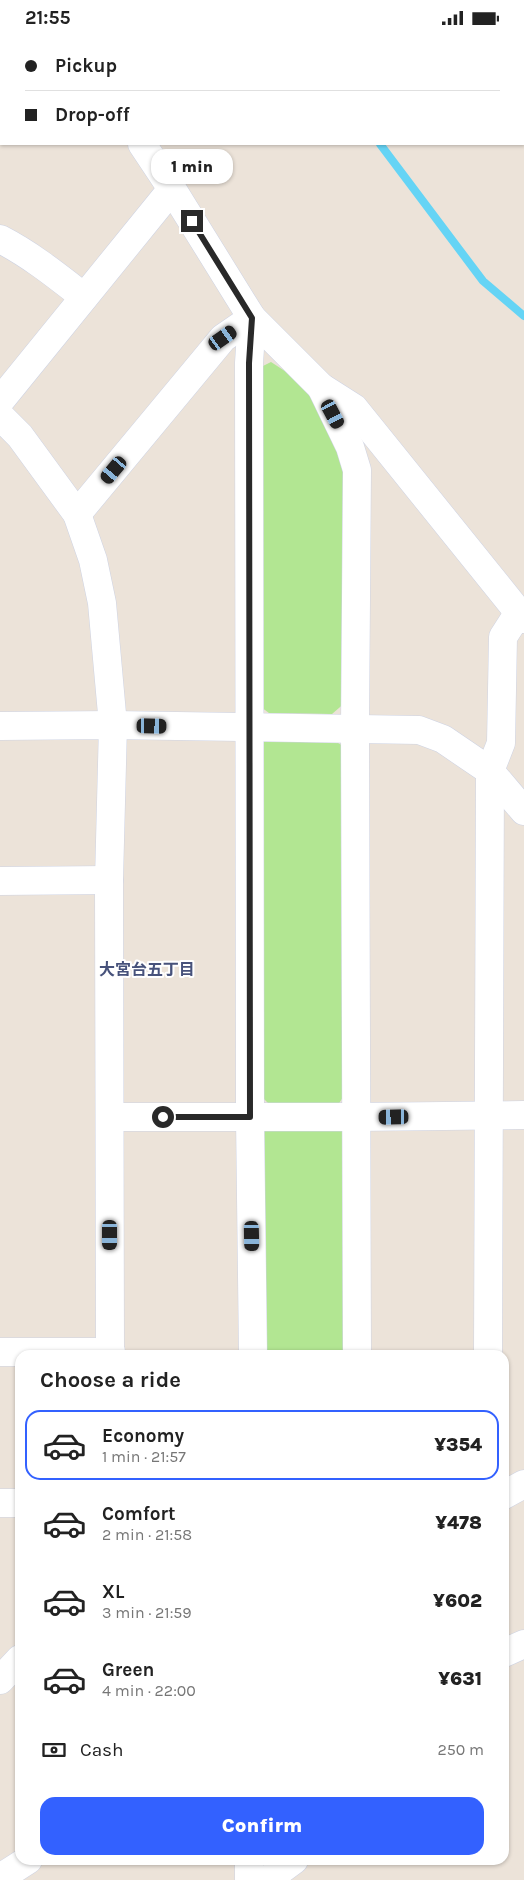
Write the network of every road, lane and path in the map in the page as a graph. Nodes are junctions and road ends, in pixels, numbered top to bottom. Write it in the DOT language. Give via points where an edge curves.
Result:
graph roads {
  1 [pos="143,145"];
  2 [pos="172,189"];
  3 [pos="0,239"];
  4 [pos="84,297"];
  5 [pos="252,318"];
  6 [pos="321,387"];
  7 [pos="0,401"];
  8 [pos="0,415"];
  9 [pos="77,514"];
  10 [pos="521,615"];
  11 [pos="113,725"];
  12 [pos="0,726"];
  13 [pos="251,728"];
  14 [pos="355,728"];
  15 [pos="490,771"];
  16 [pos="524,811"];
  17 [pos="109,880"];
  18 [pos="0,881"];
  19 [pos="489,1115"];
  20 [pos="524,1115"];
  21 [pos="110,1117"];
  22 [pos="250,1117"];
  23 [pos="356,1117"];
  24 [pos="111,1350"];
  25 [pos="253,1350"];
  26 [pos="357,1350"];
  27 [pos="488,1350"];
  28 [pos="0,1352"];
  29 [pos="15,1352"];
  30 [pos="524,1484"];
  31 [pos="509,1492"];
  32 [pos="0,1503"];
  33 [pos="15,1503"];
  34 [pos="524,1644"];
  35 [pos="509,1651"];
  36 [pos="15,1664"];
  37 [pos="0,1680"];
  38 [pos="20,1865"];
  39 [pos="248,1865"];
  40 [pos="287,1865"];
  41 [pos="0,1878"];
  42 [pos="248,1880"];
  43 [pos="267,1880"];
  1 -- 2 [label="street"];
  2 -- 4 [label="street"];
  2 -- 5 [label="street"];
  3 -- 4 [label="street" via="52,271"];
  4 -- 7 [label="street"];
  5 -- 6 [label="street"];
  5 -- 9 [label="street" via="223,338"];
  5 -- 13 [label="street" via="249,363"];
  6 -- 10 [label="street" via="354,408"];
  6 -- 14 [label="street" via="350,447 357,470"];
  8 -- 9 [label="street"];
  9 -- 11 [label="street" via="93,560 102,603"];
  10 -- 15 [label="street" via="503,637 501,743"];
  11 -- 12 [label="street"];
  11 -- 13 [label="street"];
  11 -- 17 [label="street"];
  13 -- 14 [label="street"];
  13 -- 22 [label="street"];
  14 -- 15 [label="street" via="419,730 443,739"];
  14 -- 23 [label="street"];
  15 -- 16 [label="street"];
  15 -- 19 [label="street"];
  17 -- 18 [label="street"];
  17 -- 21 [label="street"];
  19 -- 20 [label="street"];
  19 -- 23 [label="street"];
  19 -- 27 [label="street"];
  21 -- 22 [label="street"];
  21 -- 24 [label="street"];
  22 -- 23 [label="street"];
  22 -- 25 [label="street"];
  23 -- 26 [label="street"];
  28 -- 29 [label="street"];
  30 -- 31 [label="street"];
  32 -- 33 [label="street"];
  34 -- 35 [label="street"];
  36 -- 37 [label="street"];
  38 -- 41 [label="street"];
  39 -- 42 [label="street"];
  40 -- 43 [label="street"];
}
